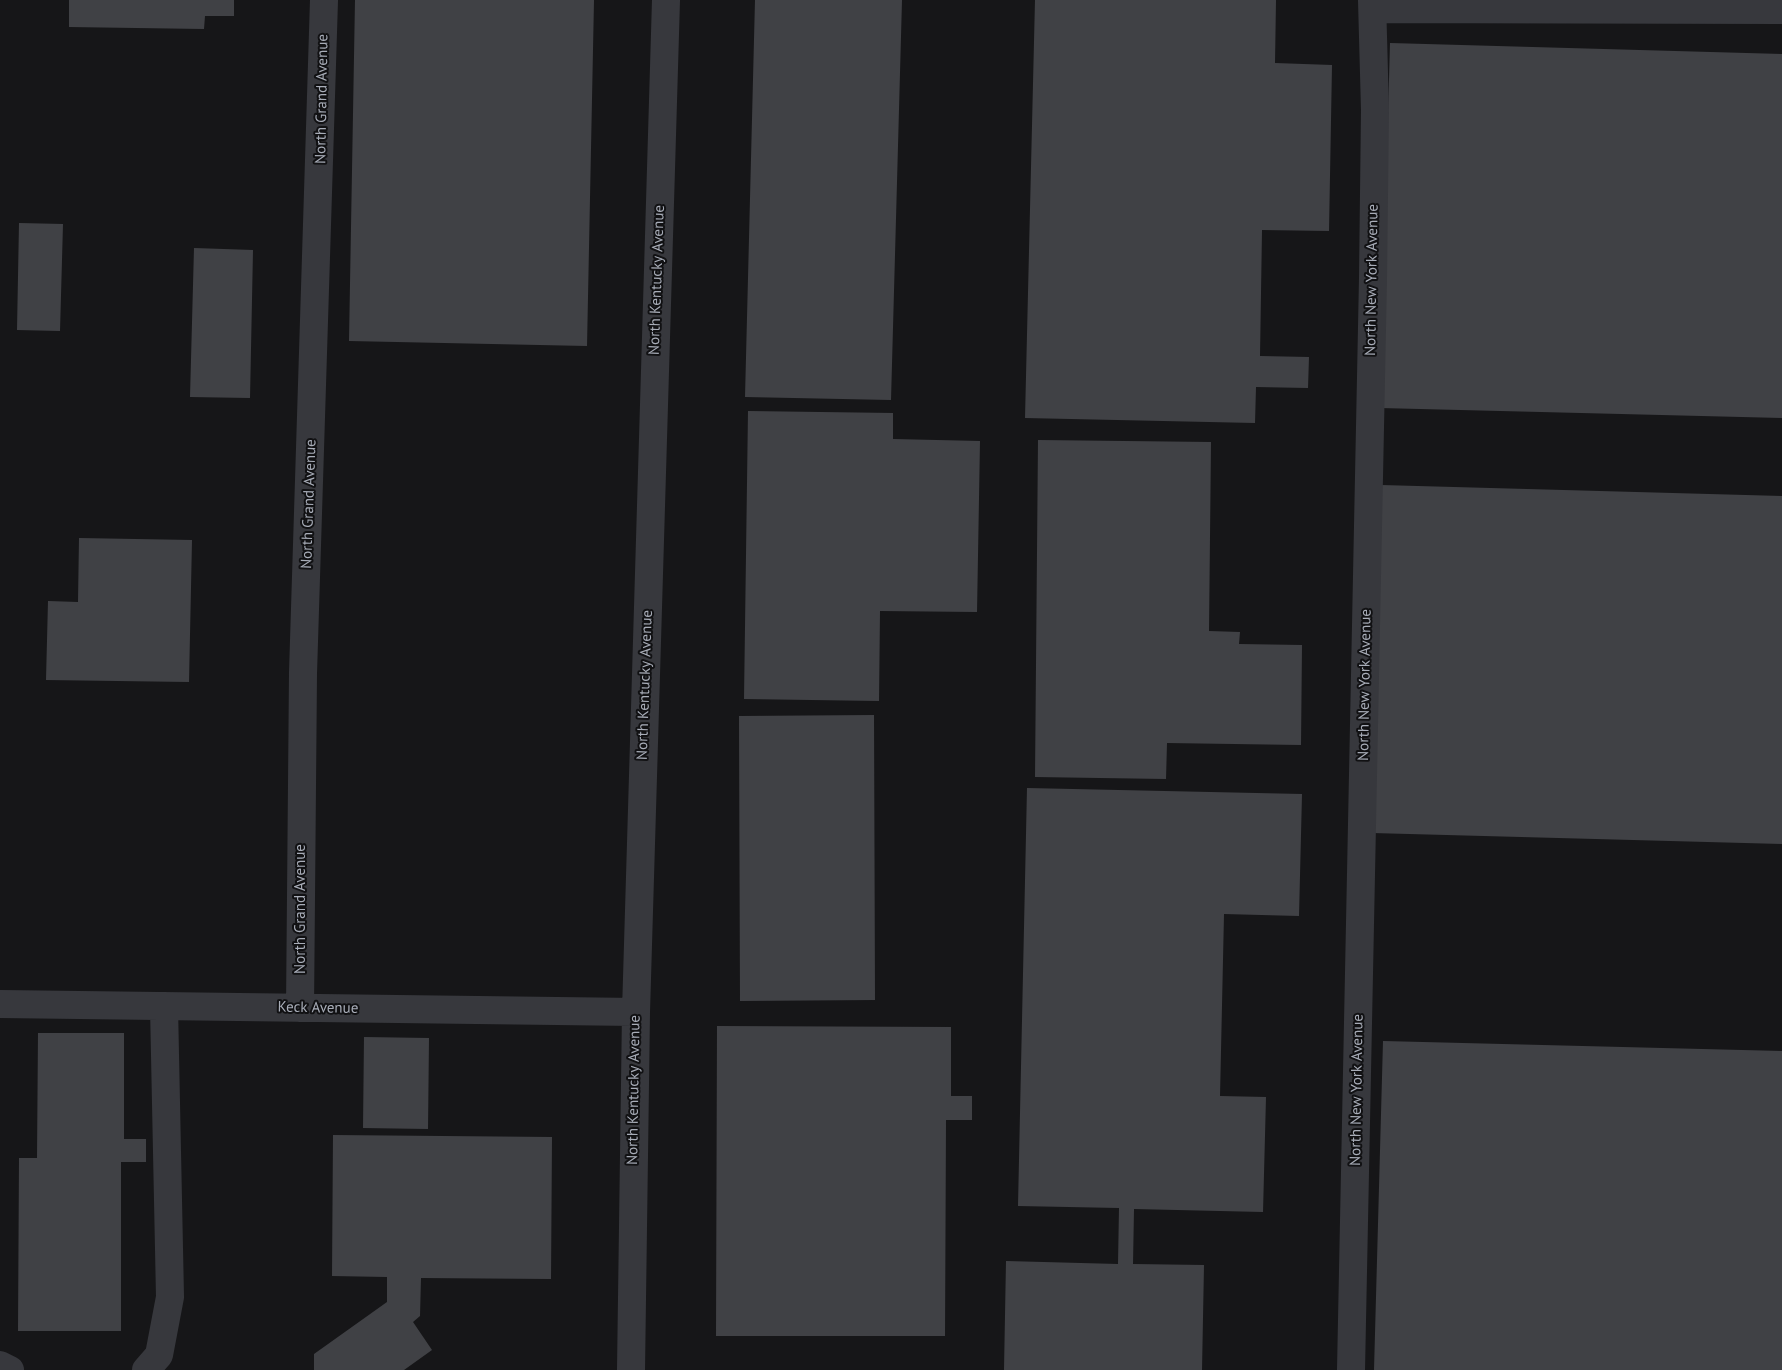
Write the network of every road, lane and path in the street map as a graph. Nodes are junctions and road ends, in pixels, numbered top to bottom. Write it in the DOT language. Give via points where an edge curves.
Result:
graph roads {
  1 [pos="324,0"];
  2 [pos="666,0"];
  3 [pos="1373,4"];
  4 [pos="1782,10"];
  5 [pos="0,1004"];
  6 [pos="164,1006"];
  7 [pos="300,1008"];
  8 [pos="636,1012"];
  9 [pos="0,1365"];
  10 [pos="10,1370"];
  11 [pos="146,1370"];
  12 [pos="630,1370"];
  13 [pos="1351,1370"];
  1 -- 7 [label="street, North Grand Avenue" via="303,673"];
  2 -- 8 [label="street, North Kentucky Avenue"];
  3 -- 4 [label="street"];
  3 -- 13 [label="street, North New York Avenue" via="1373,288"];
  5 -- 6 [label="street, Keck Avenue"];
  6 -- 7 [label="street, Keck Avenue"];
  6 -- 11 [label="street" via="170,1298 159,1354"];
  7 -- 8 [label="street, Keck Avenue"];
  8 -- 12 [label="street, North Kentucky Avenue"];
  9 -- 10 [label="street"];
}
